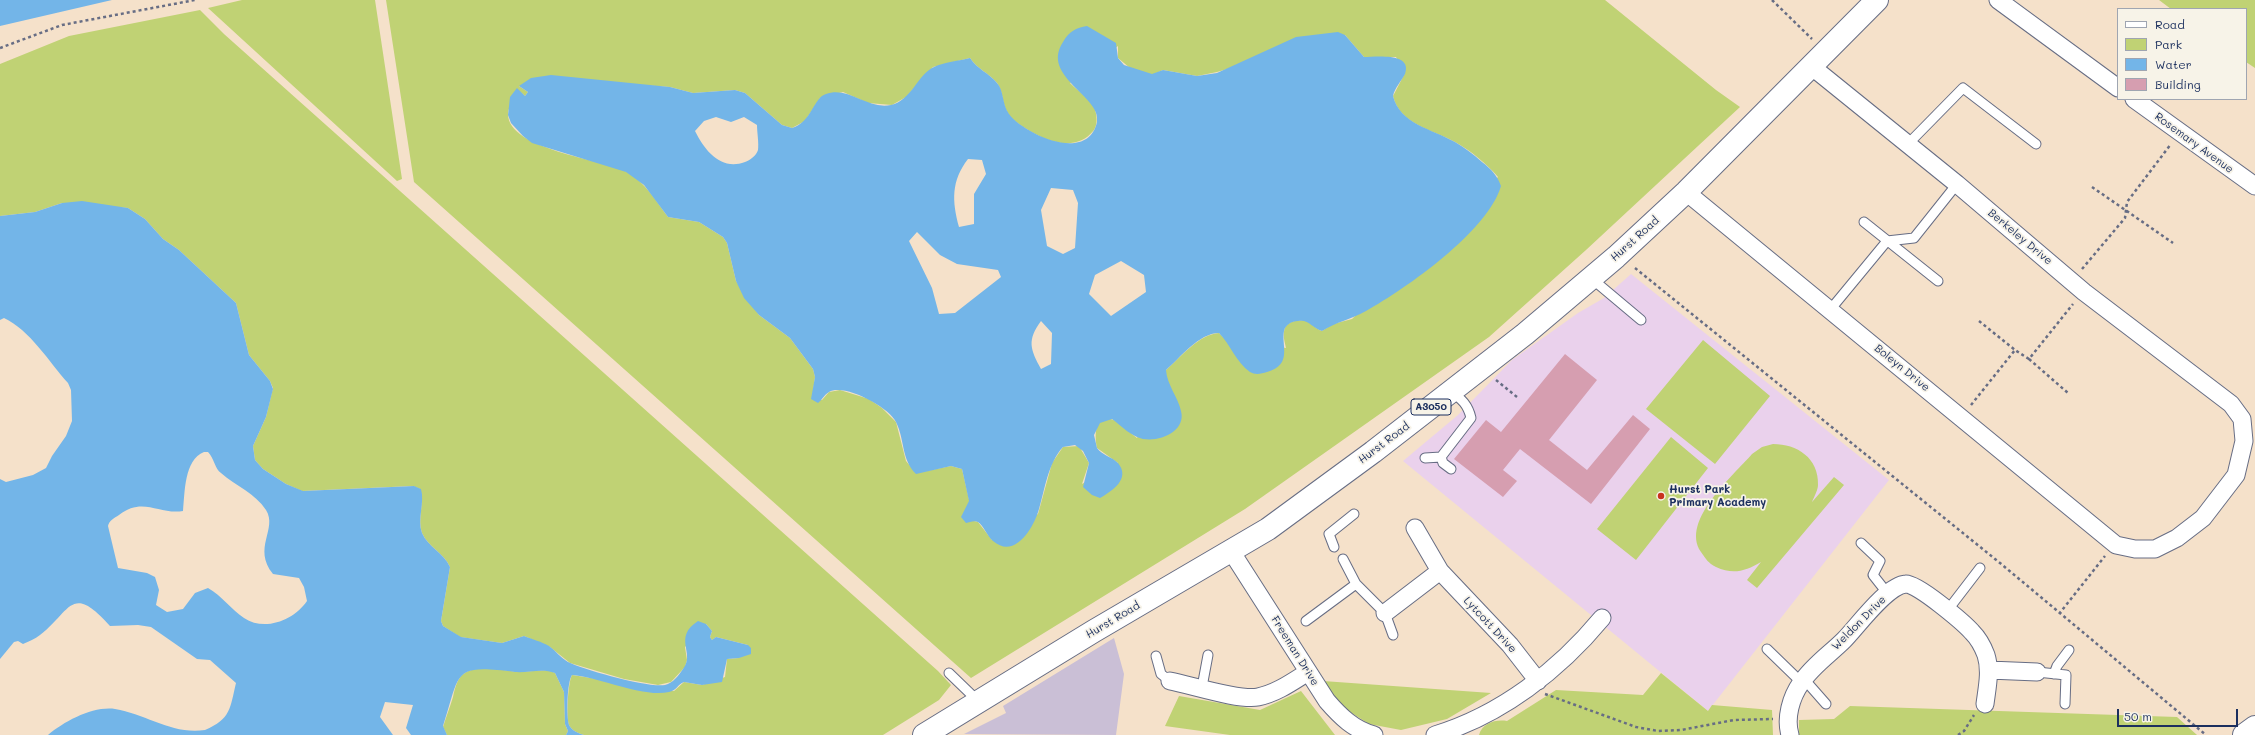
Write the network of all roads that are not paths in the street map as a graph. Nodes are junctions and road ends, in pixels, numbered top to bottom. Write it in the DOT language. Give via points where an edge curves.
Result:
graph roads {
  1 [pos="1877,0"];
  2 [pos="1998,0"];
  3 [pos="1818,59"];
  4 [pos="2117,87"];
  5 [pos="2135,100"];
  6 [pos="1907,144"];
  7 [pos="2036,144"];
  8 [pos="1957,184"];
  9 [pos="2255,186"];
  10 [pos="1686,192"];
  11 [pos="1864,222"];
  12 [pos="1887,241"];
  13 [pos="1591,278"];
  14 [pos="1938,281"];
  15 [pos="1830,310"];
  16 [pos="1641,320"];
  17 [pos="1451,392"];
  18 [pos="1441,457"];
  19 [pos="1425,458"];
  20 [pos="1452,469"];
  21 [pos="1354,514"];
  22 [pos="1415,528"];
  23 [pos="1861,543"];
  24 [pos="2114,543"];
  25 [pos="1334,547"];
  26 [pos="1231,551"];
  27 [pos="1343,559"];
  28 [pos="1980,568"];
  29 [pos="1440,571"];
  30 [pos="1356,584"];
  31 [pos="1888,594"];
  32 [pos="1947,611"];
  33 [pos="1385,612"];
  34 [pos="1602,618"];
  35 [pos="1306,621"];
  36 [pos="1393,635"];
  37 [pos="1767,649"];
  38 [pos="2069,650"];
  39 [pos="1208,655"];
  40 [pos="1156,656"];
  41 [pos="1989,670"];
  42 [pos="949,672"];
  43 [pos="1308,672"];
  44 [pos="2037,672"];
  45 [pos="2054,674"];
  46 [pos="1170,680"];
  47 [pos="1803,680"];
  48 [pos="1533,684"];
  49 [pos="1202,687"];
  50 [pos="979,702"];
  51 [pos="1826,704"];
  52 [pos="1985,704"];
  53 [pos="2065,704"];
  54 [pos="1790,727"];
  55 [pos="2255,727"];
  56 [pos="1463,730"];
  57 [pos="1368,734"];
  58 [pos="924,735"];
  59 [pos="1435,735"];
  60 [pos="2244,735"];
  1 -- 3 [label="main road, Hurst Road / A3050"];
  2 -- 4 [label="street"];
  3 -- 6 [label="street, Berkeley Drive"];
  3 -- 10 [label="main road, Hurst Road / A3050"];
  5 -- 9 [label="street, Rosemary Avenue"];
  6 -- 7 [label="lane" via="1963,88"];
  6 -- 8 [label="street, Berkeley Drive"];
  8 -- 12 [label="lane" via="1914,238"];
  8 -- 24 [label="street, Berkeley Drive" via="2078,287 2231,404 2242,419 2244,441 2236,475 2203,518 2177,538 2155,549 2135,549"];
  10 -- 13 [label="main road, Hurst Road / A3050"];
  10 -- 15 [label="street, Boleyn Drive"];
  11 -- 12 [label="lane"];
  12 -- 14 [label="lane"];
  12 -- 15 [label="lane"];
  13 -- 16 [label="lane"];
  13 -- 17 [label="main road, Hurst Road / A3050"];
  15 -- 24 [label="street, Boleyn Drive"];
  17 -- 18 [label="lane" via="1462,399 1471,418"];
  17 -- 26 [label="main road, Hurst Road / A3050" via="1268,529"];
  18 -- 19 [label="lane"];
  18 -- 20 [label="lane" via="1443,463"];
  21 -- 25 [label="lane" via="1329,534"];
  22 -- 29 [label="street, Lytcott Drive"];
  23 -- 31 [label="lane" via="1880,561 1873,575"];
  26 -- 43 [label="street, Freeman Drive"];
  26 -- 50 [label="main road, Hurst Road / A3050"];
  27 -- 30 [label="lane"];
  28 -- 32 [label="lane"];
  29 -- 33 [label="street"];
  29 -- 48 [label="street, Lytcott Drive" via="1510,645"];
  30 -- 33 [label="lane"];
  30 -- 35 [label="lane"];
  31 -- 32 [label="street, Weldon Drive" via="1906,584 1913,585"];
  31 -- 47 [label="street, Weldon Drive"];
  32 -- 41 [label="street, Weldon Drive" via="1972,631 1980,642"];
  33 -- 36 [label="lane"];
  34 -- 48 [label="street" via="1563,660"];
  37 -- 47 [label="lane"];
  38 -- 45 [label="lane"];
  39 -- 49 [label="lane"];
  40 -- 46 [label="lane" via="1161,674"];
  41 -- 44 [label="street"];
  41 -- 52 [label="street, Weldon Drive"];
  42 -- 50 [label="lane"];
  43 -- 49 [label="street" via="1277,691 1257,697 1227,694"];
  43 -- 57 [label="street, Freeman Drive" via="1339,715"];
  44 -- 45 [label="lane"];
  45 -- 53 [label="lane" via="2066,675"];
  46 -- 49 [label="street"];
  47 -- 51 [label="lane"];
  47 -- 54 [label="street, Weldon Drive" via="1794,696"];
  48 -- 56 [label="street"];
  50 -- 58 [label="main road, Hurst Road / A3050"];
  55 -- 60 [label="main road"];
  56 -- 59 [label="street"];
}
